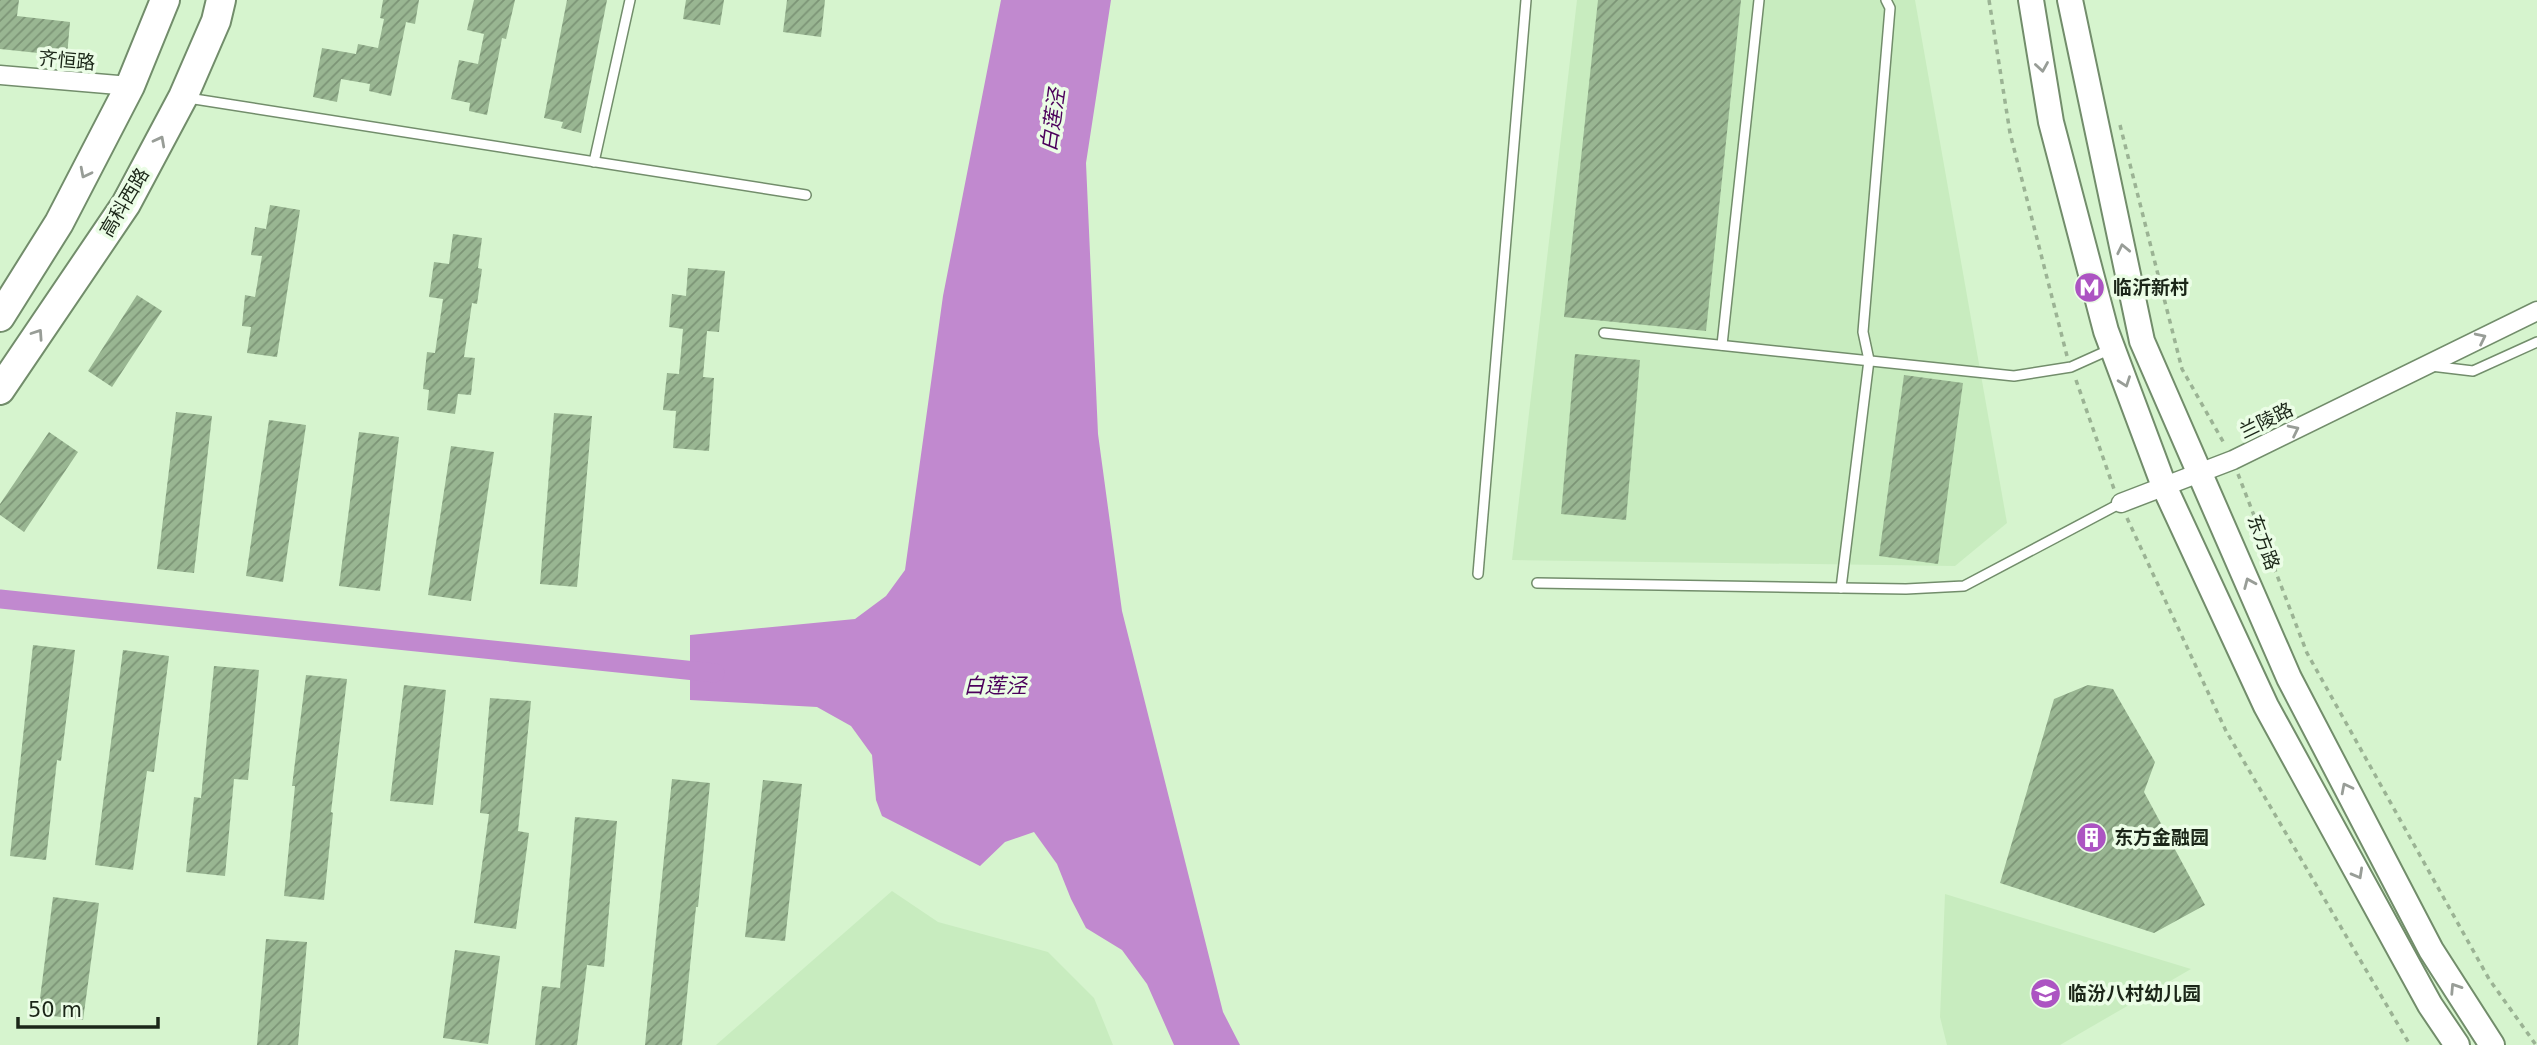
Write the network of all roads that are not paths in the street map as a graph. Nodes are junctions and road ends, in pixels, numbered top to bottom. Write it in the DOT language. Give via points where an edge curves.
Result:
graph roads {
  1 [pos="165,0"];
  2 [pos="221,0"];
  3 [pos="630,0"];
  4 [pos="1526,0"];
  5 [pos="1759,0"];
  6 [pos="1886,0"];
  7 [pos="2031,0"];
  8 [pos="2070,0"];
  9 [pos="0,75"];
  10 [pos="130,86"];
  11 [pos="183,97"];
  12 [pos="594,162"];
  13 [pos="806,195"];
  14 [pos="2537,311"];
  15 [pos="0,317"];
  16 [pos="1604,333"];
  17 [pos="2537,342"];
  18 [pos="1722,345"];
  19 [pos="2113,348"];
  20 [pos="1869,360"];
  21 [pos="2426,365"];
  22 [pos="0,390"];
  23 [pos="2202,474"];
  24 [pos="2164,486"];
  25 [pos="2121,503"];
  26 [pos="1478,574"];
  27 [pos="1537,583"];
  28 [pos="1841,588"];
  29 [pos="2457,1045"];
  30 [pos="2492,1045"];
  1 -- 10 [label="main road"];
  2 -- 11 [label="main road, 高科西路"];
  3 -- 12 [label="lane"];
  4 -- 26 [label="lane"];
  5 -- 18 [label="lane"];
  6 -- 20 [label="lane" via="1890,8 1863,332"];
  7 -- 19 [label="main road, one-way" via="2051,122"];
  23 -- 8 [label="main road, 东方路, one-way" via="2143,341"];
  9 -- 10 [label="street, 齐恒路"];
  10 -- 15 [label="main road, one-way" via="59,223"];
  11 -- 12 [label="lane"];
  22 -- 11 [label="main road, 高科西路, one-way" via="127,204"];
  12 -- 13 [label="lane"];
  21 -- 14 [label="street, 兰陵路, one-way"];
  16 -- 18 [label="lane"];
  17 -- 21 [label="lane" via="2473,371"];
  18 -- 20 [label="lane"];
  19 -- 20 [label="lane" via="2071,367 2014,376"];
  19 -- 24 [label="main road, one-way"];
  20 -- 28 [label="lane"];
  23 -- 21 [label="street, 兰陵路, one-way"];
  23 -- 24 [label="street, 兰陵路"];
  30 -- 23 [label="main road, 东方路, one-way" via="2431,950 2289,678"];
  24 -- 25 [label="street, 兰陵路"];
  24 -- 29 [label="main road, one-way" via="2266,706 2430,1005"];
  25 -- 28 [label="lane" via="1964,586"];
  27 -- 28 [label="lane"];
}
